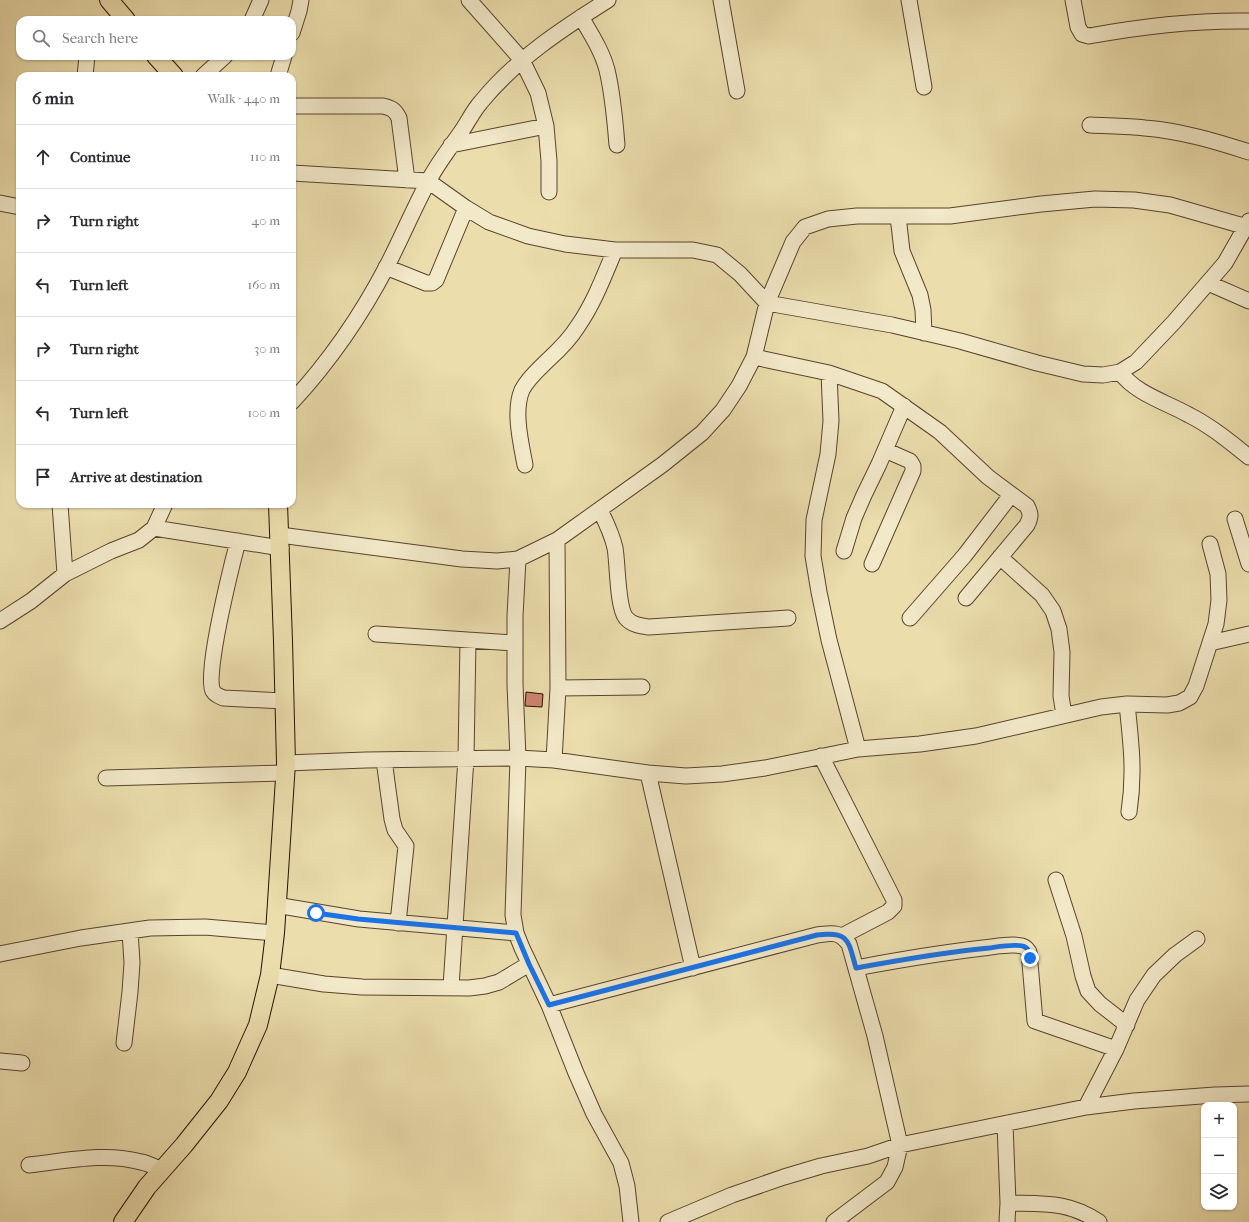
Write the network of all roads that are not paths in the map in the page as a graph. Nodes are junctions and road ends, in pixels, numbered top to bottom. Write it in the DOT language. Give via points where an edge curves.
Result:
graph roads {
  1 [pos="109,0"];
  2 [pos="261,0"];
  3 [pos="301,0"];
  4 [pos="469,0"];
  5 [pos="608,0"];
  6 [pos="721,0"];
  7 [pos="910,0"];
  8 [pos="1073,0"];
  9 [pos="123,16"];
  10 [pos="254,16"];
  11 [pos="581,17"];
  12 [pos="1249,21"];
  13 [pos="296,23"];
  14 [pos="87,60"];
  15 [pos="160,60"];
  16 [pos="221,60"];
  17 [pos="283,60"];
  18 [pos="522,60"];
  19 [pos="85,72"];
  20 [pos="170,72"];
  21 [pos="207,72"];
  22 [pos="279,72"];
  23 [pos="924,87"];
  24 [pos="737,91"];
  25 [pos="296,106"];
  26 [pos="1090,125"];
  27 [pos="546,126"];
  28 [pos="451,145"];
  29 [pos="617,145"];
  30 [pos="1249,152"];
  31 [pos="296,173"];
  32 [pos="407,180"];
  33 [pos="428,181"];
  34 [pos="549,192"];
  35 [pos="0,203"];
  36 [pos="16,206"];
  37 [pos="466,208"];
  38 [pos="898,216"];
  39 [pos="1248,224"];
  40 [pos="615,250"];
  41 [pos="386,268"];
  42 [pos="1208,283"];
  43 [pos="1249,301"];
  44 [pos="767,303"];
  45 [pos="924,333"];
  46 [pos="754,357"];
  47 [pos="1120,372"];
  48 [pos="829,373"];
  49 [pos="296,398"];
  50 [pos="904,406"];
  51 [pos="886,450"];
  52 [pos="1249,457"];
  53 [pos="525,465"];
  54 [pos="1011,495"];
  55 [pos="60,508"];
  56 [pos="163,508"];
  57 [pos="278,508"];
  58 [pos="600,510"];
  59 [pos="1235,519"];
  60 [pos="154,528"];
  61 [pos="557,540"];
  62 [pos="238,541"];
  63 [pos="280,541"];
  64 [pos="1210,544"];
  65 [pos="844,551"];
  66 [pos="1000,557"];
  67 [pos="518,559"];
  68 [pos="872,564"];
  69 [pos="1249,564"];
  70 [pos="65,574"];
  71 [pos="966,598"];
  72 [pos="788,618"];
  73 [pos="910,618"];
  74 [pos="0,621"];
  75 [pos="376,634"];
  76 [pos="1249,634"];
  77 [pos="468,640"];
  78 [pos="515,643"];
  79 [pos="1210,643"];
  80 [pos="558,688"];
  81 [pos="642,688"];
  82 [pos="284,701"];
  83 [pos="1127,704"];
  84 [pos="1064,715"];
  85 [pos="858,749"];
  86 [pos="821,756"];
  87 [pos="466,758"];
  88 [pos="518,758"];
  89 [pos="384,760"];
  90 [pos="554,760"];
  91 [pos="285,768"];
  92 [pos="648,773"];
  93 [pos="106,778"];
  94 [pos="1129,812"];
  95 [pos="1056,880"];
  96 [pos="276,905"];
  97 [pos="398,923"];
  98 [pos="456,929"];
  99 [pos="130,931"];
  100 [pos="275,932"];
  101 [pos="516,933"];
  102 [pos="842,936"];
  103 [pos="1197,939"];
  104 [pos="0,954"];
  105 [pos="529,964"];
  106 [pos="693,968"];
  107 [pos="856,968"];
  108 [pos="270,975"];
  109 [pos="451,987"];
  110 [pos="549,1005"];
  111 [pos="1127,1024"];
  112 [pos="124,1043"];
  113 [pos="1116,1049"];
  114 [pos="0,1061"];
  115 [pos="22,1063"];
  116 [pos="1249,1094"];
  117 [pos="1086,1108"];
  118 [pos="1005,1124"];
  119 [pos="900,1145"];
  120 [pos="29,1164"];
  121 [pos="161,1170"];
  122 [pos="1008,1203"];
  123 [pos="123,1222"];
  124 [pos="631,1222"];
  125 [pos="668,1222"];
  126 [pos="834,1222"];
  127 [pos="1007,1222"];
  128 [pos="1099,1222"];
  1 -- 9 [label="main road"];
  2 -- 10 [label="street"];
  3 -- 13 [label="street"];
  4 -- 18 [label="street"];
  5 -- 11 [label="street"];
  6 -- 24 [label="street"];
  7 -- 23 [label="street"];
  8 -- 12 [label="street" via="1078,27 1082,34 1089,36 1137,27 1187,22"];
  11 -- 18 [label="street"];
  11 -- 29 [label="street" via="607,69"];
  14 -- 19 [label="street"];
  15 -- 20 [label="main road"];
  16 -- 21 [label="street"];
  17 -- 22 [label="street"];
  18 -- 27 [label="street" via="538,93"];
  18 -- 28 [label="street" via="480,103"];
  25 -- 32 [label="street" via="390,107 399,118"];
  26 -- 30 [label="street" via="1181,133"];
  27 -- 28 [label="street"];
  27 -- 34 [label="street"];
  28 -- 33 [label="street"];
  31 -- 32 [label="street"];
  32 -- 33 [label="street"];
  33 -- 37 [label="street"];
  33 -- 41 [label="street"];
  35 -- 36 [label="street"];
  37 -- 40 [label="street" via="489,222 528,236 565,244"];
  37 -- 41 [label="street" via="436,280 432,283"];
  38 -- 39 [label="street" via="950,216 1103,199 1170,205"];
  38 -- 44 [label="street" via="828,219 805,227 793,242"];
  38 -- 45 [label="street" via="902,251 922,303"];
  39 -- 42 [label="street" via="1225,264"];
  40 -- 44 [label="street" via="693,250 717,255 740,274"];
  40 -- 53 [label="street" via="592,302 578,326 522,390 518,425"];
  41 -- 49 [label="street" via="340,342"];
  42 -- 43 [label="street"];
  42 -- 47 [label="street" via="1136,362"];
  44 -- 45 [label="street"];
  44 -- 46 [label="street"];
  45 -- 47 [label="street" via="1083,374 1103,375"];
  46 -- 48 [label="street"];
  46 -- 58 [label="street" via="723,410 702,433"];
  47 -- 52 [label="street" via="1138,389 1190,415"];
  48 -- 50 [label="street" via="882,391"];
  48 -- 85 [label="street" via="831,421 828,454 814,520 813,556 829,640"];
  50 -- 51 [label="street"];
  50 -- 54 [label="street" via="940,432"];
  51 -- 65 [label="street" via="859,506"];
  51 -- 68 [label="street" via="910,461 913,471"];
  54 -- 66 [label="street" via="1027,506 1030,518"];
  54 -- 73 [label="street" via="966,555"];
  55 -- 70 [label="street"];
  56 -- 60 [label="street"];
  57 -- 63 [label="main road"];
  58 -- 61 [label="street"];
  58 -- 72 [label="street" via="609,527 615,548 620,602 626,618 635,624 649,627"];
  59 -- 69 [label="street"];
  60 -- 62 [label="street"];
  60 -- 70 [label="street" via="138,540"];
  61 -- 67 [label="street"];
  61 -- 80 [label="street"];
  62 -- 63 [label="street"];
  62 -- 82 [label="street" via="219,625 211,686 216,696 223,698"];
  63 -- 67 [label="street" via="462,559"];
  63 -- 82 [label="main road"];
  64 -- 79 [label="street" via="1218,574 1220,600"];
  66 -- 71 [label="street"];
  66 -- 84 [label="street" via="1042,595 1053,611 1059,628 1062,652 1061,696"];
  67 -- 78 [label="street"];
  70 -- 74 [label="street"];
  75 -- 77 [label="street"];
  76 -- 79 [label="street"];
  77 -- 78 [label="street"];
  77 -- 87 [label="street"];
  78 -- 88 [label="street"];
  79 -- 83 [label="street" via="1190,697 1179,703 1167,705"];
  80 -- 81 [label="street"];
  80 -- 90 [label="street"];
  82 -- 91 [label="main road"];
  83 -- 84 [label="street"];
  83 -- 94 [label="street" via="1133,763 1133,790"];
  84 -- 85 [label="street" via="976,736"];
  85 -- 86 [label="street"];
  86 -- 92 [label="street" via="722,774 686,776"];
  86 -- 102 [label="street" via="894,900 894,906 888,912"];
  87 -- 88 [label="street"];
  87 -- 89 [label="street"];
  87 -- 98 [label="street"];
  88 -- 90 [label="street"];
  88 -- 101 [label="street" via="513,915"];
  89 -- 91 [label="street"];
  89 -- 97 [label="street" via="392,819 395,830 406,846"];
  90 -- 92 [label="street"];
  91 -- 93 [label="street"];
  91 -- 96 [label="main road"];
  92 -- 106 [label="street"];
  95 -- 111 [label="street" via="1088,990 1100,1004"];
  96 -- 97 [label="street"];
  96 -- 100 [label="main road"];
  97 -- 98 [label="street"];
  98 -- 101 [label="street"];
  98 -- 109 [label="street"];
  99 -- 100 [label="street" via="205,927"];
  99 -- 104 [label="street"];
  99 -- 112 [label="street" via="132,963"];
  100 -- 108 [label="main road"];
  101 -- 105 [label="street"];
  102 -- 106 [label="street" via="831,933 817,935"];
  102 -- 107 [label="street" via="849,944"];
  103 -- 111 [label="street" via="1154,975 1137,1000"];
  105 -- 109 [label="street" via="500,982 469,988"];
  105 -- 110 [label="street"];
  106 -- 110 [label="street"];
  107 -- 113 [label="street" via="957,951 1022,946 1029,952 1035,1021"];
  107 -- 119 [label="street" via="875,1036"];
  108 -- 109 [label="street" via="362,987"];
  108 -- 121 [label="main road" via="258,1025 236,1072 219,1101"];
  110 -- 124 [label="street" via="594,1114 621,1163 627,1186"];
  111 -- 113 [label="street"];
  113 -- 117 [label="street"];
  114 -- 115 [label="street"];
  116 -- 117 [label="street"];
  117 -- 118 [label="street"];
  118 -- 119 [label="street"];
  118 -- 122 [label="street"];
  119 -- 125 [label="street" via="868,1156 784,1177 732,1195"];
  119 -- 126 [label="street" via="895,1167 887,1182"];
  120 -- 121 [label="street" via="119,1157 143,1162"];
  121 -- 123 [label="main road"];
  122 -- 127 [label="street"];
  122 -- 128 [label="street" via="1072,1207"];
}
